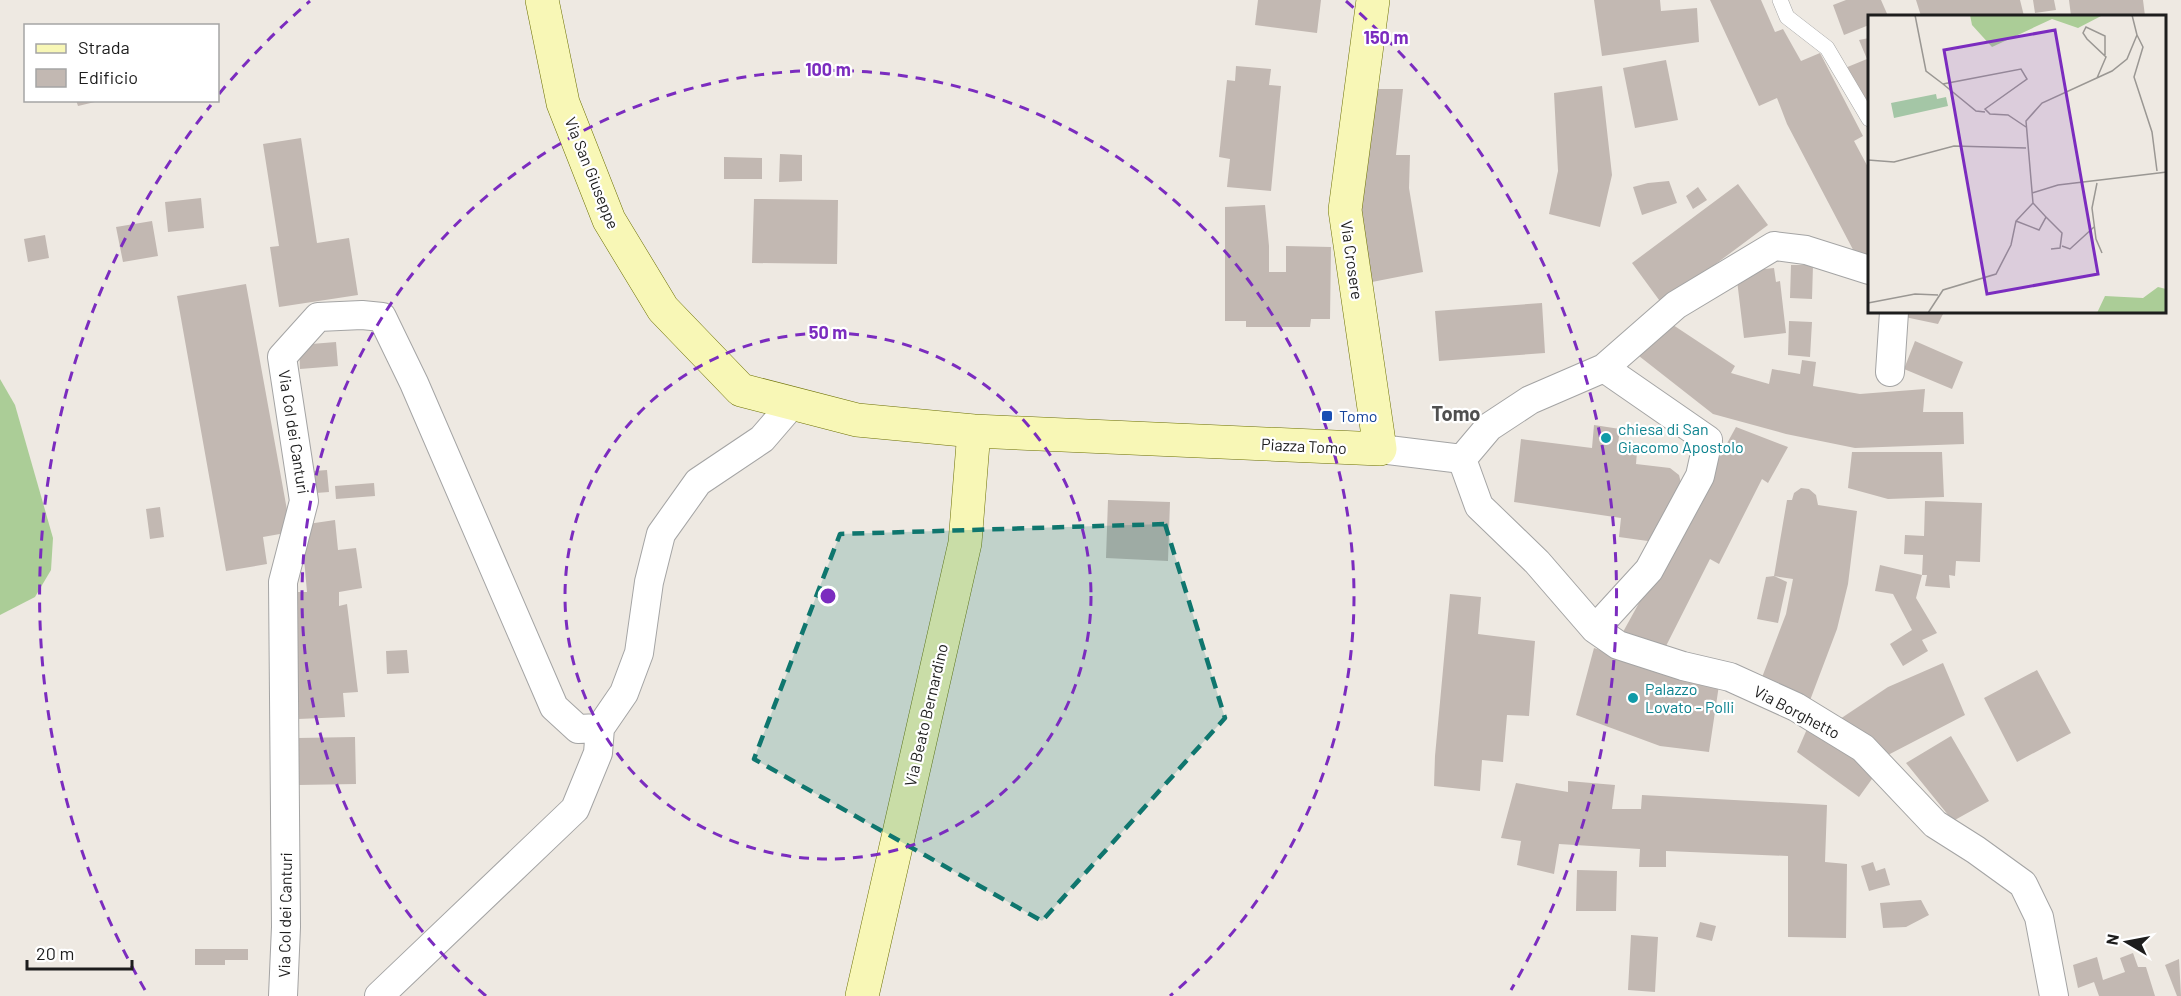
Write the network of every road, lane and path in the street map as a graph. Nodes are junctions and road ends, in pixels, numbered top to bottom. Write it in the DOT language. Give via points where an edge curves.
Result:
graph roads {
  1 [pos="542,0"];
  2 [pos="1373,0"];
  3 [pos="1780,0"];
  4 [pos="1868,117"];
  5 [pos="1868,270"];
  6 [pos="1894,314"];
  7 [pos="1604,368"];
  8 [pos="1890,372"];
  9 [pos="793,403"];
  10 [pos="974,431"];
  11 [pos="1380,449"];
  12 [pos="1462,459"];
  13 [pos="1595,629"];
  14 [pos="600,728"];
  15 [pos="283,996"];
  16 [pos="379,996"];
  17 [pos="862,996"];
  18 [pos="2054,996"];
  1 -- 9 [label="street, Via San Giuseppe" via="563,104 604,210 663,309 741,390"];
  2 -- 11 [label="street, Via Crosere" via="1345,210"];
  3 -- 4 [label="lane" via="1787,17 1827,48"];
  5 -- 7 [label="street" via="1806,250 1774,246 1676,305"];
  6 -- 8 [label="street"];
  7 -- 12 [label="street" via="1530,400 1489,427"];
  7 -- 13 [label="street" via="1708,440 1700,477 1649,570"];
  9 -- 10 [label="street, Via San Giuseppe" via="856,420"];
  9 -- 14 [label="street" via="762,439 698,482 661,534 649,582 639,653 624,693"];
  10 -- 11 [label="street, Piazza Tomo"];
  10 -- 17 [label="street, Via Beato Bernardino" via="965,543"];
  11 -- 12 [label="street, Piazza Tomo"];
  12 -- 13 [label="street, Via Borghetto" via="1479,506 1537,562"];
  13 -- 18 [label="street, Via Borghetto" via="1618,645 1730,677 1796,707 1863,748 1935,824 2023,884 2039,917"];
  14 -- 15 [label="street, Via Col dei Canturi" via="578,729 554,707 382,317 318,317 282,357 304,501 283,582"];
  14 -- 16 [label="street" via="598,753 575,808"];
}
